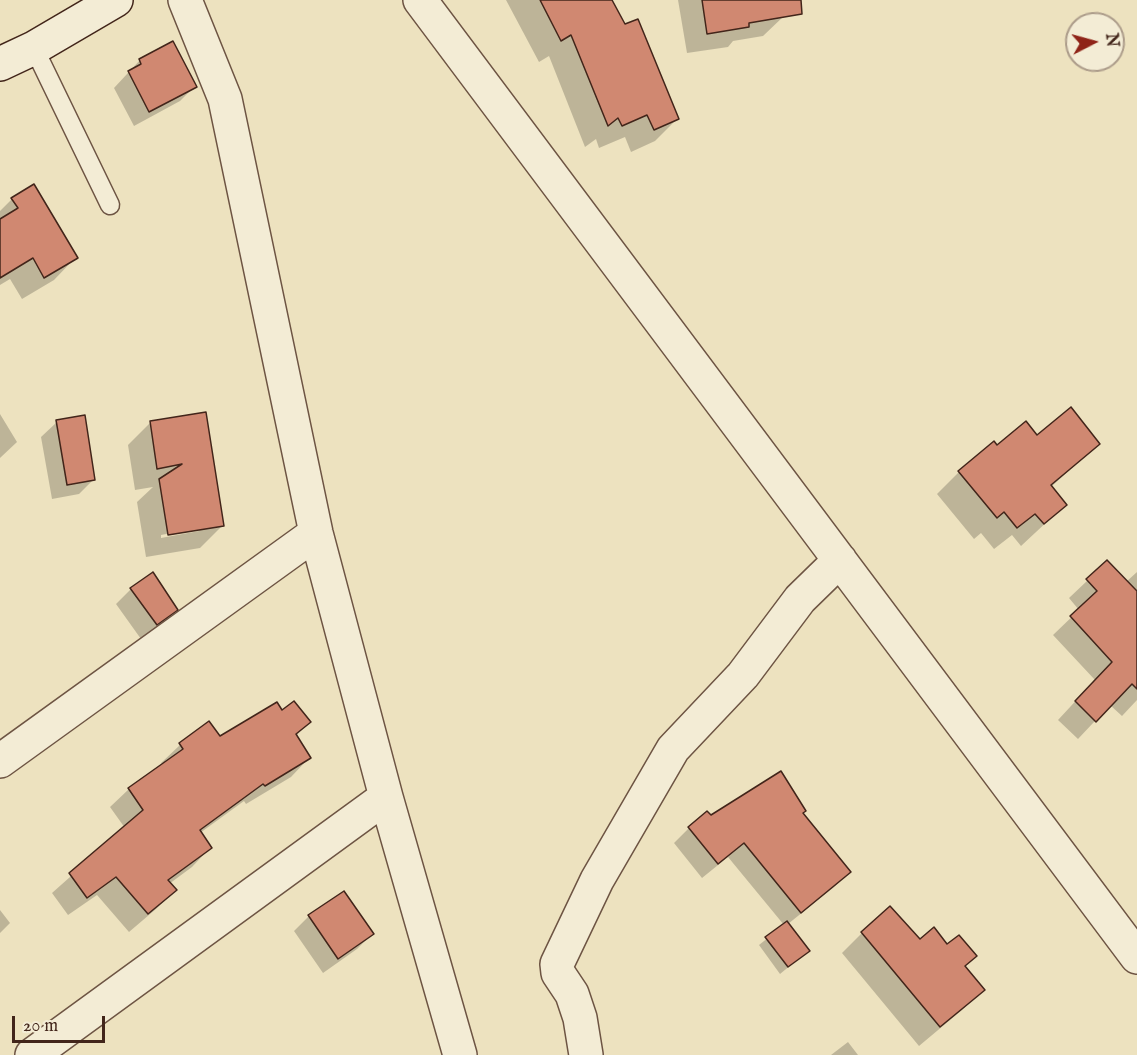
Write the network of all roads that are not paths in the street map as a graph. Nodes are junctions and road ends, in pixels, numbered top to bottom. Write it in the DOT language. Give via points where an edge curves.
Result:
graph roads {
  1 [pos="116,0"];
  2 [pos="184,0"];
  3 [pos="420,0"];
  4 [pos="34,48"];
  5 [pos="0,64"];
  6 [pos="110,205"];
  7 [pos="316,532"];
  8 [pos="840,560"];
  9 [pos="0,760"];
  10 [pos="386,797"];
  11 [pos="1137,957"];
  12 [pos="32,1055"];
  13 [pos="460,1055"];
  14 [pos="586,1055"];
  1 -- 4 [label="street"];
  2 -- 7 [label="street" via="225,99"];
  3 -- 8 [label="street"];
  4 -- 5 [label="street"];
  4 -- 6 [label="lane"];
  7 -- 9 [label="street"];
  7 -- 10 [label="street"];
  8 -- 11 [label="street"];
  8 -- 14 [label="street" via="800,599 743,675 673,749 597,880 557,964 558,973 573,994"];
  10 -- 12 [label="street"];
  10 -- 13 [label="street"];
}
